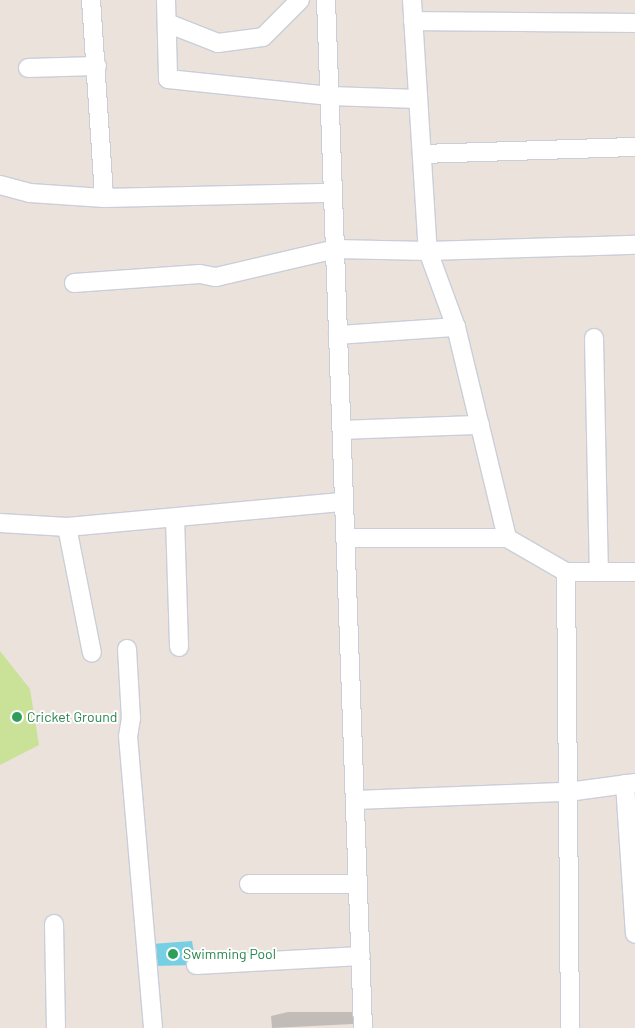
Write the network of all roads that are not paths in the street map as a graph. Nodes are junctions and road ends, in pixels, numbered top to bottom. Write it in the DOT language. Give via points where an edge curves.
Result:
graph roads {
  1 [pos="92,0"];
  2 [pos="166,0"];
  3 [pos="300,0"];
  4 [pos="326,0"];
  5 [pos="412,0"];
  6 [pos="413,21"];
  7 [pos="167,23"];
  8 [pos="635,23"];
  9 [pos="97,66"];
  10 [pos="28,68"];
  11 [pos="330,96"];
  12 [pos="418,100"];
  13 [pos="635,148"];
  14 [pos="422,154"];
  15 [pos="0,185"];
  16 [pos="333,193"];
  17 [pos="104,198"];
  18 [pos="635,245"];
  19 [pos="335,249"];
  20 [pos="428,252"];
  21 [pos="74,282"];
  22 [pos="456,327"];
  23 [pos="338,335"];
  24 [pos="594,338"];
  25 [pos="480,425"];
  26 [pos="342,430"];
  27 [pos="344,502"];
  28 [pos="175,518"];
  29 [pos="0,523"];
  30 [pos="67,528"];
  31 [pos="346,538"];
  32 [pos="507,538"];
  33 [pos="566,572"];
  34 [pos="599,572"];
  35 [pos="635,572"];
  36 [pos="179,647"];
  37 [pos="127,649"];
  38 [pos="92,653"];
  39 [pos="630,783"];
  40 [pos="568,792"];
  41 [pos="355,800"];
  42 [pos="249,884"];
  43 [pos="358,884"];
  44 [pos="54,924"];
  45 [pos="635,934"];
  46 [pos="361,956"];
  47 [pos="196,965"];
  48 [pos="56,1028"];
  49 [pos="153,1028"];
  50 [pos="363,1028"];
  51 [pos="570,1028"];
  1 -- 9 [label="street"];
  2 -- 7 [label="street"];
  3 -- 7 [label="street" via="263,37 218,42"];
  4 -- 11 [label="street"];
  5 -- 6 [label="street"];
  6 -- 8 [label="street"];
  6 -- 12 [label="street"];
  7 -- 11 [label="street" via="168,79"];
  9 -- 10 [label="street"];
  9 -- 17 [label="street"];
  11 -- 12 [label="street"];
  11 -- 16 [label="street"];
  12 -- 14 [label="street"];
  13 -- 14 [label="street"];
  14 -- 20 [label="street"];
  15 -- 17 [label="street" via="30,193"];
  16 -- 17 [label="street"];
  16 -- 19 [label="street"];
  18 -- 20 [label="street"];
  19 -- 20 [label="street"];
  19 -- 21 [label="street" via="216,277 200,274"];
  19 -- 23 [label="street"];
  20 -- 22 [label="street"];
  22 -- 23 [label="street"];
  22 -- 25 [label="street"];
  23 -- 26 [label="street"];
  24 -- 34 [label="street"];
  25 -- 26 [label="street"];
  25 -- 32 [label="street"];
  26 -- 27 [label="street"];
  27 -- 28 [label="street"];
  27 -- 31 [label="street"];
  28 -- 30 [label="street"];
  28 -- 36 [label="street"];
  29 -- 30 [label="street"];
  30 -- 38 [label="street"];
  31 -- 32 [label="street"];
  31 -- 41 [label="street"];
  32 -- 33 [label="street"];
  33 -- 34 [label="street"];
  33 -- 40 [label="street"];
  34 -- 35 [label="street"];
  37 -- 49 [label="street" via="131,718 128,736"];
  39 -- 40 [label="street"];
  39 -- 45 [label="street"];
  40 -- 41 [label="street"];
  40 -- 51 [label="street"];
  41 -- 43 [label="street"];
  42 -- 43 [label="street"];
  43 -- 46 [label="street"];
  44 -- 48 [label="street"];
  46 -- 47 [label="street"];
  46 -- 50 [label="street"];
}
